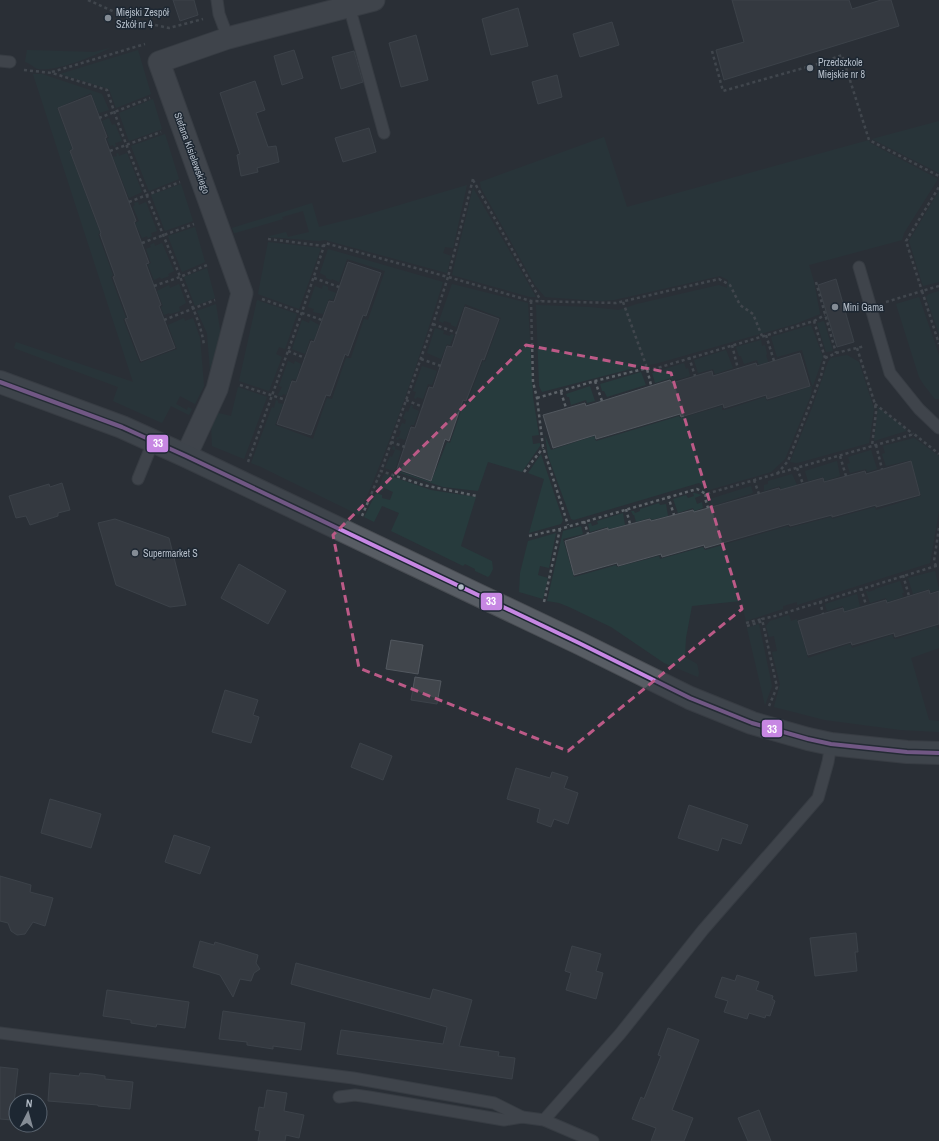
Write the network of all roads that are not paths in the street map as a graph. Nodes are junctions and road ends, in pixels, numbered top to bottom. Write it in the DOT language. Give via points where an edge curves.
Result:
graph roads {
  1 [pos="217,0"];
  2 [pos="374,0"];
  3 [pos="349,6"];
  4 [pos="228,38"];
  5 [pos="384,133"];
  6 [pos="859,267"];
  7 [pos="0,382"];
  8 [pos="939,428"];
  9 [pos="153,442"];
  10 [pos="186,456"];
  11 [pos="138,479"];
  12 [pos="831,744"];
  13 [pos="939,753"];
  14 [pos="0,1033"];
  15 [pos="339,1097"];
  16 [pos="522,1117"];
  17 [pos="544,1120"];
  18 [pos="593,1141"];
  1 -- 4 [label="lane"];
  2 -- 3 [label="street, Stefana Kisielewskiego"];
  3 -- 4 [label="street, Stefana Kisielewskiego"];
  3 -- 5 [label="lane"];
  4 -- 10 [label="street, Stefana Kisielewskiego" via="159,62 242,293 218,389"];
  6 -- 8 [label="lane" via="890,373 919,409"];
  7 -- 9 [label="street" via="122,427"];
  9 -- 10 [label="street"];
  9 -- 11 [label="lane"];
  10 -- 12 [label="street" via="572,639 690,698 752,723"];
  12 -- 13 [label="street"];
  12 -- 17 [label="lane" via="818,798 704,930 620,1034"];
  14 -- 16 [label="lane" via="353,1078 494,1103"];
  15 -- 16 [label="lane" via="355,1095 504,1120"];
  16 -- 17 [label="lane"];
  17 -- 18 [label="lane"];
}
